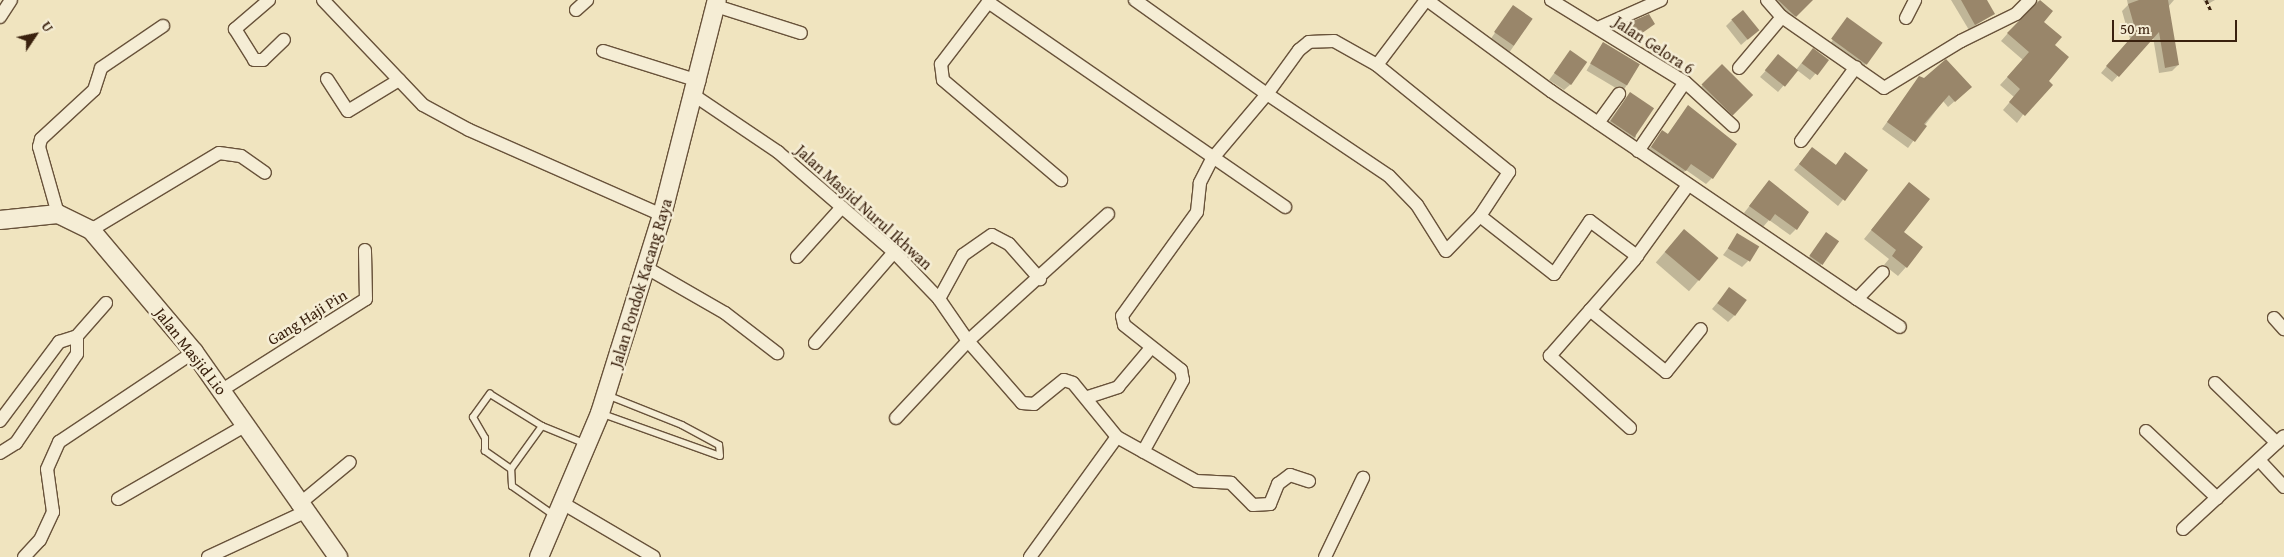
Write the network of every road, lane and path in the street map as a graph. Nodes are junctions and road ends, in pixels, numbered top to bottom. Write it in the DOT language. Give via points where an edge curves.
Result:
graph roads {
  1 [pos="11,0"];
  2 [pos="269,0"];
  3 [pos="324,0"];
  4 [pos="587,0"];
  5 [pos="1135,0"];
  6 [pos="1551,0"];
  7 [pos="1661,0"];
  8 [pos="1767,0"];
  9 [pos="1915,0"];
  10 [pos="2030,0"];
  11 [pos="2206,0"];
  12 [pos="989,1"];
  13 [pos="1434,2"];
  14 [pos="717,3"];
  15 [pos="1645,3"];
  16 [pos="576,10"];
  17 [pos="2211,11"];
  18 [pos="0,17"];
  19 [pos="1782,17"];
  20 [pos="1906,18"];
  21 [pos="162,26"];
  22 [pos="1598,28"];
  23 [pos="800,33"];
  24 [pos="284,40"];
  25 [pos="603,50"];
  26 [pos="1377,64"];
  27 [pos="1856,67"];
  28 [pos="1738,68"];
  29 [pos="327,79"];
  30 [pos="399,80"];
  31 [pos="1685,82"];
  32 [pos="697,89"];
  33 [pos="1268,94"];
  34 [pos="1619,94"];
  35 [pos="1598,123"];
  36 [pos="1733,126"];
  37 [pos="1801,141"];
  38 [pos="1638,150"];
  39 [pos="1212,159"];
  40 [pos="265,173"];
  41 [pos="1061,180"];
  42 [pos="1688,185"];
  43 [pos="842,207"];
  44 [pos="1285,207"];
  45 [pos="58,214"];
  46 [pos="1108,214"];
  47 [pos="662,215"];
  48 [pos="1480,216"];
  49 [pos="0,220"];
  50 [pos="91,230"];
  51 [pos="365,250"];
  52 [pos="894,252"];
  53 [pos="1637,256"];
  54 [pos="797,257"];
  55 [pos="645,267"];
  56 [pos="1883,272"];
  57 [pos="1040,279"];
  58 [pos="939,298"];
  59 [pos="1857,299"];
  60 [pos="106,304"];
  61 [pos="1590,310"];
  62 [pos="2274,318"];
  63 [pos="1900,327"];
  64 [pos="1701,329"];
  65 [pos="2284,329"];
  66 [pos="77,336"];
  67 [pos="968,342"];
  68 [pos="815,343"];
  69 [pos="1150,349"];
  70 [pos="194,352"];
  71 [pos="777,353"];
  72 [pos="2215,383"];
  73 [pos="222,390"];
  74 [pos="606,395"];
  75 [pos="1088,398"];
  76 [pos="600,413"];
  77 [pos="896,418"];
  78 [pos="0,421"];
  79 [pos="246,425"];
  80 [pos="542,426"];
  81 [pos="1630,428"];
  82 [pos="2146,431"];
  83 [pos="1117,437"];
  84 [pos="2280,439"];
  85 [pos="587,444"];
  86 [pos="1143,452"];
  87 [pos="0,453"];
  88 [pos="2258,460"];
  89 [pos="350,462"];
  90 [pos="511,469"];
  91 [pos="1363,478"];
  92 [pos="1309,481"];
  93 [pos="2284,488"];
  94 [pos="2216,498"];
  95 [pos="118,499"];
  96 [pos="301,509"];
  97 [pos="561,511"];
  98 [pos="2183,529"];
  99 [pos="24,557"];
  100 [pos="208,557"];
  101 [pos="338,557"];
  102 [pos="538,557"];
  103 [pos="654,557"];
  104 [pos="1030,557"];
  105 [pos="1326,557"];
  1 -- 18 [label="street"];
  2 -- 24 [label="street" via="235,29 254,60 263,60"];
  3 -- 30 [label="street"];
  4 -- 16 [label="street"];
  5 -- 33 [label="street"];
  6 -- 22 [label="street, Jalan Gelora 6"];
  7 -- 15 [label="street"];
  8 -- 19 [label="street"];
  9 -- 20 [label="street"];
  10 -- 27 [label="street" via="2016,14 1961,41 1889,86 1879,86"];
  11 -- 17 [label="path"];
  12 -- 39 [label="street"];
  12 -- 41 [label="street" via="941,64 943,80"];
  13 -- 26 [label="street"];
  13 -- 35 [label="street"];
  14 -- 23 [label="street"];
  14 -- 32 [label="main road, Jalan Pondok Kacang Raya"];
  15 -- 22 [label="street"];
  19 -- 27 [label="street"];
  19 -- 28 [label="street"];
  21 -- 45 [label="street" via="101,68 94,90 41,139 39,146"];
  22 -- 31 [label="street, Jalan Gelora 6"];
  25 -- 32 [label="street, Jalan Masjid Nurul Ikhwan"];
  26 -- 33 [label="street" via="1322,38 1299,50"];
  26 -- 48 [label="street" via="1509,172"];
  27 -- 37 [label="street"];
  29 -- 30 [label="street" via="348,111"];
  30 -- 47 [label="street" via="423,105 469,130"];
  31 -- 36 [label="street, Jalan Gelora 6"];
  31 -- 38 [label="street"];
  32 -- 43 [label="street, Jalan Masjid Nurul Ikhwan"];
  32 -- 47 [label="main road, Jalan Pondok Kacang Raya"];
  33 -- 39 [label="street"];
  33 -- 48 [label="street" via="1389,176 1417,205 1446,251"];
  34 -- 35 [label="street"];
  35 -- 38 [label="street"];
  38 -- 42 [label="street"];
  39 -- 44 [label="street"];
  39 -- 69 [label="street" via="1200,183 1197,212 1122,316 1124,325"];
  40 -- 50 [label="street" via="240,156 219,153"];
  42 -- 53 [label="street"];
  42 -- 59 [label="street"];
  43 -- 52 [label="street, Jalan Masjid Nurul Ikhwan"];
  43 -- 54 [label="street"];
  45 -- 49 [label="main road"];
  45 -- 50 [label="main road, Jalan Masjid Lio"];
  46 -- 57 [label="street"];
  47 -- 55 [label="main road, Jalan Pondok Kacang Raya"];
  48 -- 53 [label="street" via="1554,274 1590,221"];
  50 -- 70 [label="main road, Jalan Masjid Lio"];
  51 -- 73 [label="street, Gang Haji Pin" via="366,299"];
  52 -- 58 [label="street, Jalan Masjid Nurul Ikhwan"];
  52 -- 68 [label="street"];
  53 -- 61 [label="street"];
  55 -- 71 [label="street" via="725,313"];
  55 -- 74 [label="main road, Jalan Pondok Kacang Raya"];
  56 -- 59 [label="street"];
  57 -- 58 [label="street" via="1009,244 992,235 963,255"];
  57 -- 67 [label="street"];
  58 -- 67 [label="street, Jalan Masjid Nurul Ikhwan"];
  59 -- 63 [label="street"];
  60 -- 66 [label="street"];
  61 -- 64 [label="street" via="1666,372"];
  61 -- 81 [label="street" via="1550,356"];
  62 -- 65 [label="street"];
  66 -- 78 [label="street" via="59,342"];
  66 -- 87 [label="street" via="77,354 16,443"];
  67 -- 75 [label="street, Jalan Masjid Nurul Ikhwan" via="1022,404 1034,404 1064,380"];
  67 -- 77 [label="street"];
  69 -- 75 [label="street" via="1118,387"];
  69 -- 86 [label="street" via="1180,370 1183,380"];
  70 -- 73 [label="main road, Jalan Masjid Lio"];
  70 -- 99 [label="street" via="59,442 47,469 53,512 40,540"];
  72 -- 84 [label="street"];
  73 -- 79 [label="main road, Jalan Masjid Lio"];
  74 -- 76 [label="main road, Jalan Pondok Kacang Raya"];
  74 -- 76 [label="lane" via="682,424 722,450 715,458"];
  75 -- 83 [label="street, Jalan Masjid Nurul Ikhwan"];
  76 -- 85 [label="main road, Jalan Pondok Kacang Raya"];
  79 -- 95 [label="street"];
  79 -- 96 [label="main road, Jalan Masjid Lio"];
  80 -- 85 [label="lane"];
  80 -- 90 [label="lane"];
  80 -- 90 [label="lane" via="496,394 490,394 473,417 485,438 485,451"];
  82 -- 94 [label="street"];
  83 -- 86 [label="street"];
  83 -- 104 [label="street"];
  84 -- 88 [label="street"];
  85 -- 97 [label="main road, Jalan Pondok Kacang Raya"];
  86 -- 92 [label="street" via="1196,481 1231,483 1253,505 1270,504 1278,484 1290,475"];
  88 -- 93 [label="street"];
  88 -- 94 [label="street"];
  89 -- 96 [label="street"];
  90 -- 97 [label="lane" via="512,486"];
  91 -- 105 [label="street"];
  94 -- 98 [label="street"];
  96 -- 100 [label="street"];
  96 -- 101 [label="main road, Jalan Masjid Lio"];
  97 -- 102 [label="main road, Jalan Pondok Kacang Raya"];
  97 -- 103 [label="street"];
}
